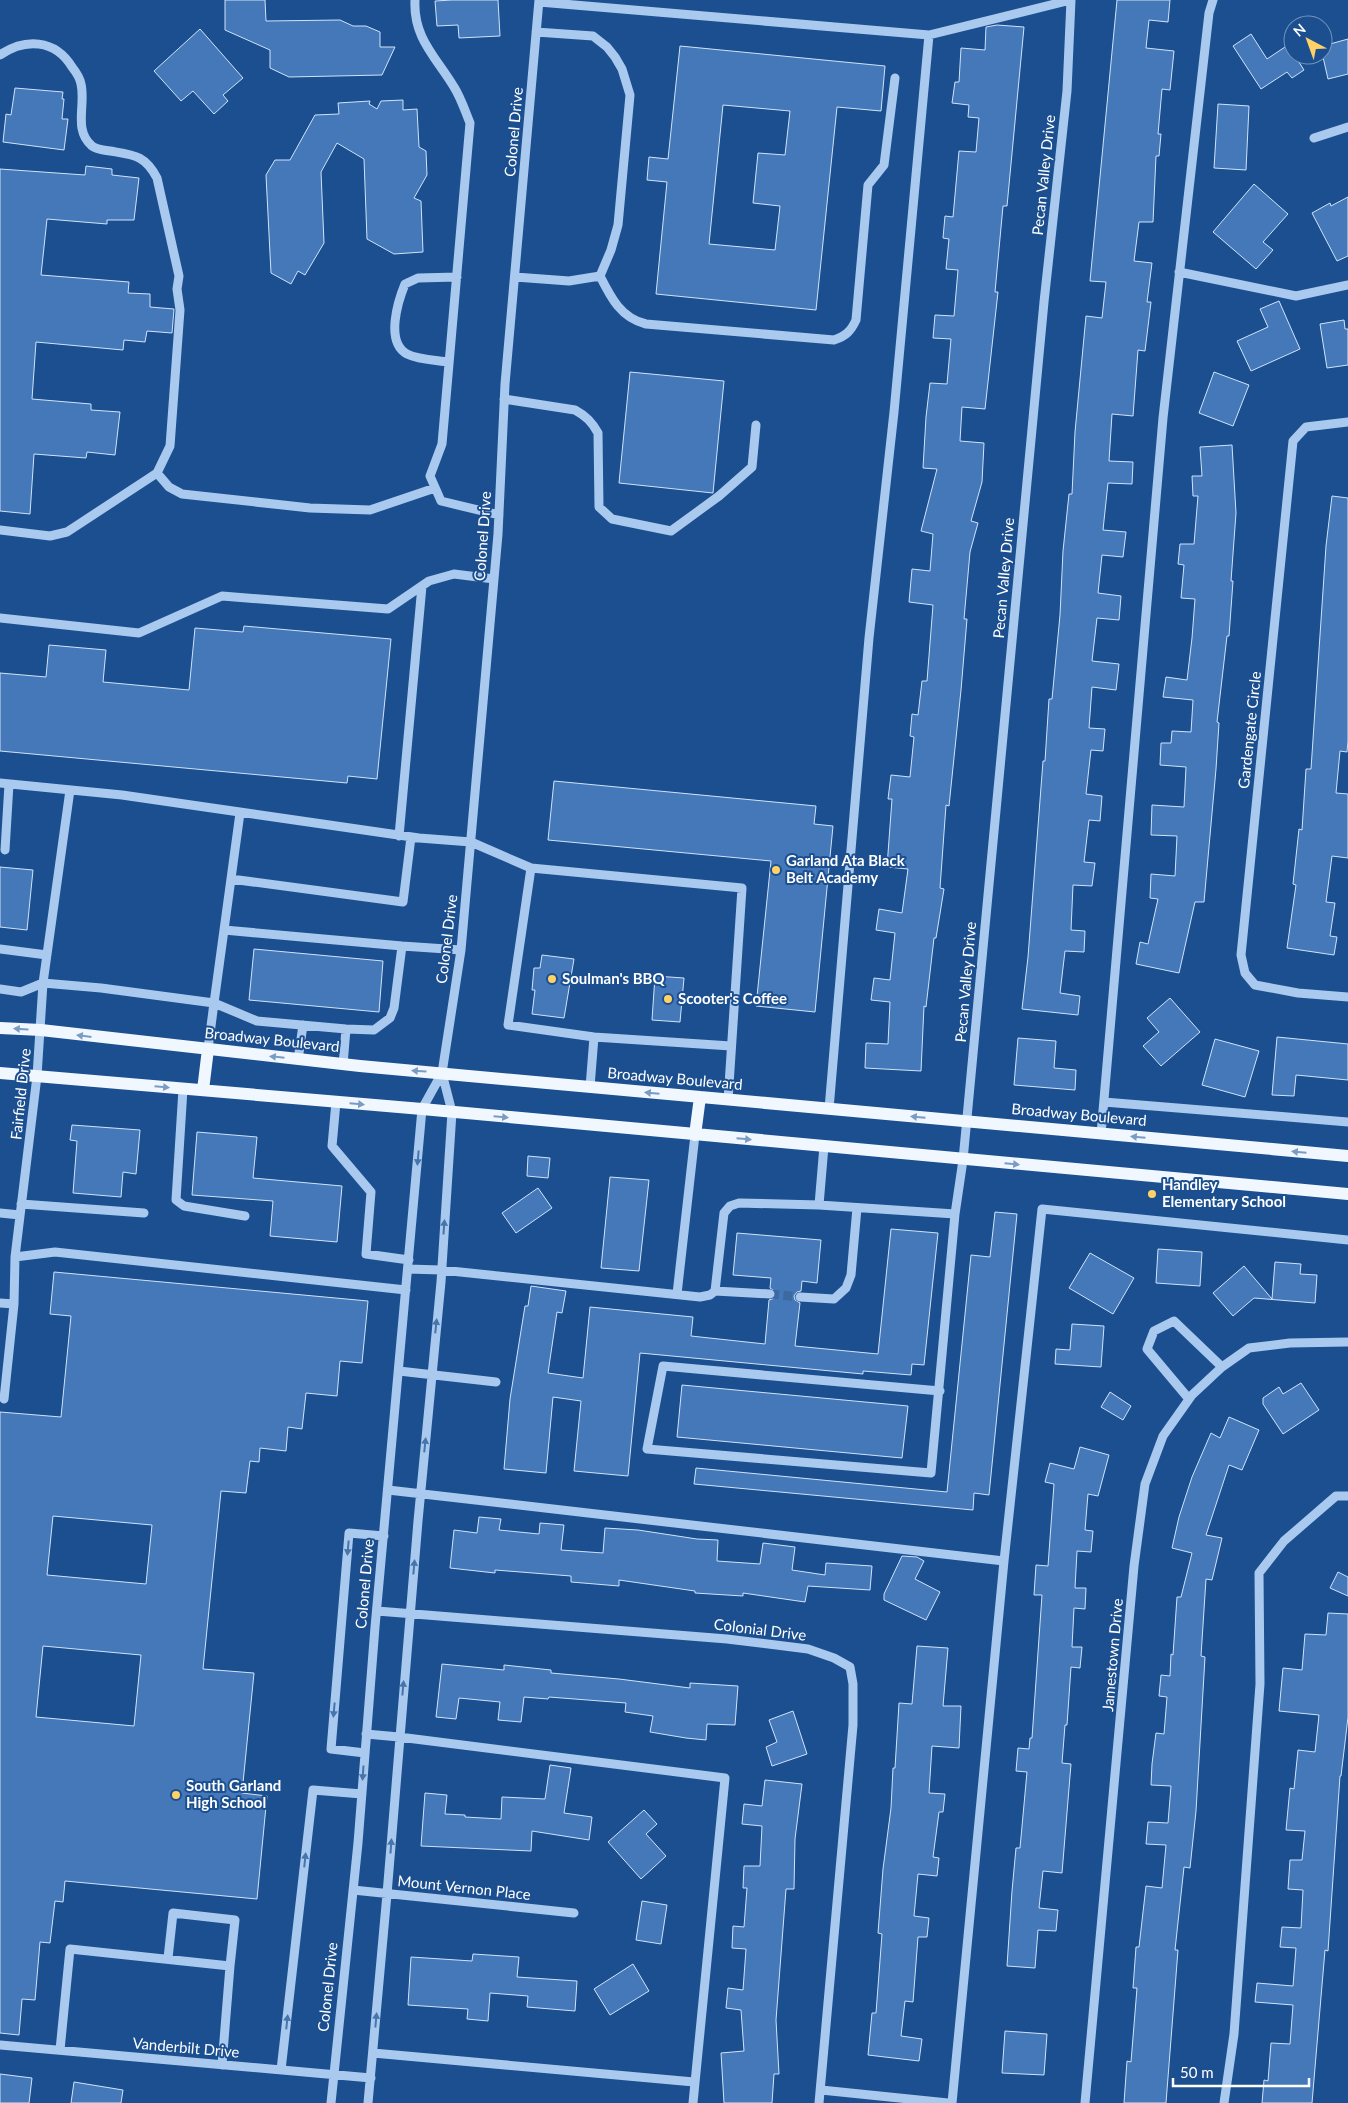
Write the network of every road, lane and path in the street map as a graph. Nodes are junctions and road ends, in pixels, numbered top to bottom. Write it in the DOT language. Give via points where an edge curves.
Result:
graph roads {
  1 [pos="415,0"];
  2 [pos="1071,0"];
  3 [pos="1213,0"];
  4 [pos="539,1"];
  5 [pos="536,32"];
  6 [pos="929,35"];
  7 [pos="0,55"];
  8 [pos="894,78"];
  9 [pos="1348,127"];
  10 [pos="1314,138"];
  11 [pos="1179,272"];
  12 [pos="600,276"];
  13 [pos="457,277"];
  14 [pos="515,278"];
  15 [pos="1348,285"];
  16 [pos="449,362"];
  17 [pos="504,399"];
  18 [pos="1348,422"];
  19 [pos="756,425"];
  20 [pos="157,473"];
  21 [pos="435,488"];
  22 [pos="499,515"];
  23 [pos="0,530"];
  24 [pos="494,579"];
  25 [pos="422,586"];
  26 [pos="0,618"];
  27 [pos="4,783"];
  28 [pos="70,790"];
  29 [pos="240,813"];
  30 [pos="399,836"];
  31 [pos="411,837"];
  32 [pos="471,842"];
  33 [pos="5,850"];
  34 [pos="531,868"];
  35 [pos="231,879"];
  36 [pos="224,930"];
  37 [pos="402,946"];
  38 [pos="0,948"];
  39 [pos="461,950"];
  40 [pos="46,955"];
  41 [pos="43,983"];
  42 [pos="0,989"];
  43 [pos="1348,997"];
  44 [pos="214,1003"];
  45 [pos="303,1025"];
  46 [pos="0,1028"];
  47 [pos="41,1030"];
  48 [pos="346,1030"];
  49 [pos="594,1037"];
  50 [pos="731,1046"];
  51 [pos="208,1050"];
  52 [pos="298,1060"];
  53 [pos="343,1065"];
  54 [pos="0,1073"];
  55 [pos="442,1073"];
  56 [pos="37,1076"];
  57 [pos="590,1087"];
  58 [pos="183,1089"];
  59 [pos="203,1090"];
  60 [pos="700,1097"];
  61 [pos="728,1100"];
  62 [pos="336,1102"];
  63 [pos="1104,1102"];
  64 [pos="422,1109"];
  65 [pos="829,1109"];
  66 [pos="452,1112"];
  67 [pos="967,1121"];
  68 [pos="1348,1122"];
  69 [pos="1102,1134"];
  70 [pos="695,1135"];
  71 [pos="824,1146"];
  72 [pos="1348,1156"];
  73 [pos="963,1160"];
  74 [pos="1348,1194"];
  75 [pos="21,1204"];
  76 [pos="819,1205"];
  77 [pos="857,1208"];
  78 [pos="0,1213"];
  79 [pos="144,1213"];
  80 [pos="955,1214"];
  81 [pos="20,1216"];
  82 [pos="245,1216"];
  83 [pos="1348,1240"];
  84 [pos="15,1257"];
  85 [pos="408,1264"];
  86 [pos="442,1270"];
  87 [pos="406,1290"];
  88 [pos="715,1290"];
  89 [pos="677,1294"];
  90 [pos="770,1294"];
  91 [pos="800,1297"];
  92 [pos="0,1303"];
  93 [pos="14,1304"];
  94 [pos="1348,1342"];
  95 [pos="1222,1367"];
  96 [pos="399,1371"];
  97 [pos="432,1375"];
  98 [pos="496,1382"];
  99 [pos="940,1391"];
  100 [pos="4,1399"];
  101 [pos="1189,1399"];
  102 [pos="388,1490"];
  103 [pos="420,1494"];
  104 [pos="1348,1496"];
  105 [pos="384,1536"];
  106 [pos="1004,1561"];
  107 [pos="377,1611"];
  108 [pos="410,1613"];
  109 [pos="366,1734"];
  110 [pos="399,1737"];
  111 [pos="365,1753"];
  112 [pos="362,1794"];
  113 [pos="353,1890"];
  114 [pos="387,1894"];
  115 [pos="574,1913"];
  116 [pos="168,1958"];
  117 [pos="230,1966"];
  118 [pos="0,2045"];
  119 [pos="60,2050"];
  120 [pos="373,2053"];
  121 [pos="222,2065"];
  122 [pos="281,2070"];
  123 [pos="333,2075"];
  124 [pos="370,2078"];
  125 [pos="694,2082"];
  126 [pos="820,2090"];
  127 [pos="331,2103"];
  128 [pos="368,2103"];
  129 [pos="693,2103"];
  130 [pos="819,2103"];
  131 [pos="948,2103"];
  132 [pos="952,2103"];
  133 [pos="1085,2103"];
  134 [pos="1224,2103"];
  1 -- 13 [label="street" via="417,27 454,88 470,123"];
  2 -- 6 [label="street"];
  2 -- 67 [label="street, Pecan Valley Drive" via="1067,91 1044,302"];
  3 -- 11 [label="street"];
  4 -- 5 [label="street, Colonel Drive"];
  4 -- 6 [label="street"];
  5 -- 12 [label="street" via="593,36 615,57 630,95 618,226"];
  5 -- 14 [label="street, Colonel Drive"];
  6 -- 65 [label="street" via="894,412 868,648"];
  7 -- 20 [label="street" via="10,48 26,44 45,44 58,51 69,62 81,84 81,128 85,137 99,150 138,156 157,178 179,276 180,310 170,446"];
  8 -- 12 [label="street" via="884,165 868,185 856,320 845,336 834,340 633,321 612,301"];
  9 -- 10 [label="street"];
  11 -- 15 [label="street" via="1296,296"];
  11 -- 63 [label="street" via="1163,418"];
  12 -- 14 [label="street" via="569,281"];
  13 -- 16 [label="street"];
  13 -- 16 [label="street" via="418,278 405,284 394,320 396,340 404,353 416,358"];
  14 -- 17 [label="street, Colonel Drive"];
  16 -- 21 [label="street" via="442,444 430,476"];
  17 -- 19 [label="street" via="576,410 585,415 598,434 599,507 612,519 671,531 752,467"];
  17 -- 22 [label="street, Colonel Drive"];
  18 -- 43 [label="street, Gardengate Circle" via="1306,427 1293,441 1241,955 1244,973 1255,985"];
  20 -- 21 [label="street" via="169,487 182,494 310,508 370,510"];
  20 -- 23 [label="street" via="67,532 50,536"];
  21 -- 22 [label="street" via="441,501"];
  22 -- 24 [label="street, Colonel Drive"];
  24 -- 25 [label="street" via="454,574"];
  24 -- 32 [label="street, Colonel Drive"];
  25 -- 26 [label="street" via="388,609 222,596 139,633"];
  25 -- 30 [label="street"];
  27 -- 28 [label="street"];
  27 -- 33 [label="street"];
  28 -- 29 [label="street"];
  28 -- 40 [label="street, Fairfield Drive"];
  29 -- 30 [label="street"];
  29 -- 35 [label="street"];
  30 -- 31 [label="street"];
  31 -- 32 [label="street"];
  31 -- 35 [label="street" via="403,902"];
  32 -- 34 [label="street"];
  32 -- 39 [label="street, Colonel Drive"];
  34 -- 49 [label="street" via="508,1025"];
  34 -- 50 [label="street" via="742,888"];
  35 -- 36 [label="street"];
  36 -- 37 [label="street"];
  36 -- 44 [label="street"];
  37 -- 39 [label="street"];
  37 -- 48 [label="street" via="390,1018 374,1030"];
  38 -- 40 [label="street"];
  39 -- 55 [label="street, Colonel Drive"];
  40 -- 41 [label="street, Fairfield Drive"];
  41 -- 42 [label="street" via="21,992"];
  41 -- 44 [label="street"];
  41 -- 47 [label="street, Fairfield Drive"];
  44 -- 45 [label="street" via="256,1020"];
  44 -- 51 [label="street"];
  45 -- 48 [label="street"];
  45 -- 52 [label="street"];
  47 -- 46 [label="main road, Broadway Boulevard, one-way"];
  51 -- 47 [label="main road, Broadway Boulevard, one-way"];
  47 -- 56 [label="street, Fairfield Drive"];
  48 -- 53 [label="street"];
  49 -- 50 [label="street"];
  49 -- 57 [label="street"];
  50 -- 61 [label="street"];
  52 -- 51 [label="main road, Broadway Boulevard, one-way"];
  51 -- 59 [label="main road"];
  52 -- 53 [label="main road, Broadway Boulevard"];
  55 -- 53 [label="main road, Broadway Boulevard, one-way"];
  54 -- 56 [label="main road"];
  55 -- 57 [label="main road, Broadway Boulevard"];
  55 -- 64 [label="street, Colonel Drive"];
  55 -- 66 [label="street, Colonel Drive"];
  56 -- 58 [label="main road, one-way"];
  56 -- 75 [label="street, Fairfield Drive"];
  60 -- 57 [label="main road, Broadway Boulevard, one-way"];
  58 -- 59 [label="main road"];
  58 -- 82 [label="street" via="176,1200 184,1206"];
  59 -- 62 [label="main road"];
  60 -- 61 [label="main road, Broadway Boulevard"];
  60 -- 70 [label="main road"];
  61 -- 65 [label="main road, Broadway Boulevard"];
  62 -- 64 [label="main road, one-way"];
  62 -- 85 [label="street" via="332,1146 371,1192 366,1254"];
  63 -- 68 [label="street"];
  63 -- 69 [label="street"];
  64 -- 66 [label="main road"];
  64 -- 85 [label="street, Colonel Drive, one-way"];
  67 -- 65 [label="main road, Broadway Boulevard, one-way"];
  66 -- 70 [label="main road, one-way"];
  86 -- 66 [label="street, Colonel Drive, one-way"];
  67 -- 69 [label="main road, Broadway Boulevard"];
  67 -- 73 [label="street, Pecan Valley Drive"];
  72 -- 69 [label="main road, Broadway Boulevard, one-way"];
  70 -- 71 [label="main road, one-way"];
  70 -- 89 [label="street"];
  71 -- 73 [label="main road"];
  71 -- 76 [label="street"];
  73 -- 74 [label="main road, one-way"];
  73 -- 80 [label="street, Pecan Valley Drive"];
  75 -- 79 [label="street"];
  75 -- 81 [label="street, Fairfield Drive"];
  76 -- 77 [label="street"];
  76 -- 88 [label="street" via="739,1203 730,1206 724,1213"];
  77 -- 80 [label="street"];
  77 -- 91 [label="street" via="851,1275 846,1288 834,1299"];
  78 -- 81 [label="street"];
  80 -- 99 [label="street, Pecan Valley Drive"];
  81 -- 84 [label="street, Fairfield Drive"];
  83 -- 106 [label="street" via="1042,1209"];
  84 -- 87 [label="street" via="55,1252"];
  84 -- 93 [label="street, Fairfield Drive"];
  85 -- 86 [label="street"];
  85 -- 87 [label="street, Colonel Drive"];
  86 -- 89 [label="street"];
  97 -- 86 [label="street, Colonel Drive, one-way"];
  87 -- 96 [label="street, Colonel Drive"];
  88 -- 89 [label="street" via="710,1295"];
  88 -- 90 [label="street"];
  92 -- 93 [label="street"];
  93 -- 100 [label="street, Fairfield Drive"];
  94 -- 95 [label="street, Jamestown Drive" via="1290,1343 1249,1348"];
  95 -- 101 [label="street, Jamestown Drive"];
  95 -- 101 [label="street" via="1174,1321 1154,1331 1146,1349"];
  96 -- 97 [label="street"];
  96 -- 102 [label="street, Colonel Drive"];
  97 -- 98 [label="street"];
  103 -- 97 [label="street, Colonel Drive, one-way"];
  99 -- 99 [label="street, Pecan Valley Drive" via="931,1473 647,1449 663,1366"];
  101 -- 133 [label="street, Jamestown Drive" via="1163,1436 1145,1484 1134,1566"];
  102 -- 103 [label="street"];
  102 -- 105 [label="street, Colonel Drive"];
  103 -- 106 [label="street"];
  108 -- 103 [label="street, Colonel Drive, one-way"];
  104 -- 134 [label="street" via="1336,1496 1284,1541 1259,1573 1259,1694 1234,2034"];
  105 -- 107 [label="street, Colonel Drive"];
  105 -- 111 [label="street, one-way" via="349,1533 331,1749"];
  106 -- 132 [label="street"];
  107 -- 108 [label="street, Colonial Drive"];
  107 -- 109 [label="street, Colonel Drive"];
  110 -- 108 [label="street, Colonel Drive, one-way"];
  108 -- 126 [label="street, Colonial Drive" via="727,1639 808,1649 850,1667 853,1724"];
  109 -- 110 [label="street"];
  109 -- 111 [label="street, Colonel Drive"];
  114 -- 110 [label="street, Colonel Drive, one-way"];
  110 -- 125 [label="street" via="725,1778"];
  111 -- 112 [label="street, Colonel Drive, one-way"];
  112 -- 113 [label="street, Colonel Drive"];
  122 -- 112 [label="street, one-way" via="313,1790"];
  113 -- 114 [label="street, Mount Vernon Place"];
  113 -- 123 [label="street, Colonel Drive"];
  114 -- 115 [label="street, Mount Vernon Place"];
  120 -- 114 [label="street, Colonel Drive, one-way"];
  116 -- 117 [label="street"];
  116 -- 117 [label="street" via="173,1913 234,1920"];
  116 -- 119 [label="street" via="70,1949"];
  117 -- 121 [label="street"];
  118 -- 119 [label="street, Vanderbilt Drive"];
  119 -- 121 [label="street, Vanderbilt Drive"];
  120 -- 124 [label="street, Colonel Drive"];
  120 -- 125 [label="street"];
  121 -- 122 [label="street, Vanderbilt Drive"];
  122 -- 123 [label="street, Vanderbilt Drive"];
  123 -- 124 [label="street, Vanderbilt Drive"];
  123 -- 127 [label="street, Colonel Drive"];
  124 -- 128 [label="street, Colonel Drive"];
  125 -- 129 [label="street"];
  126 -- 130 [label="street, Colonial Drive"];
  126 -- 131 [label="street"];
}
